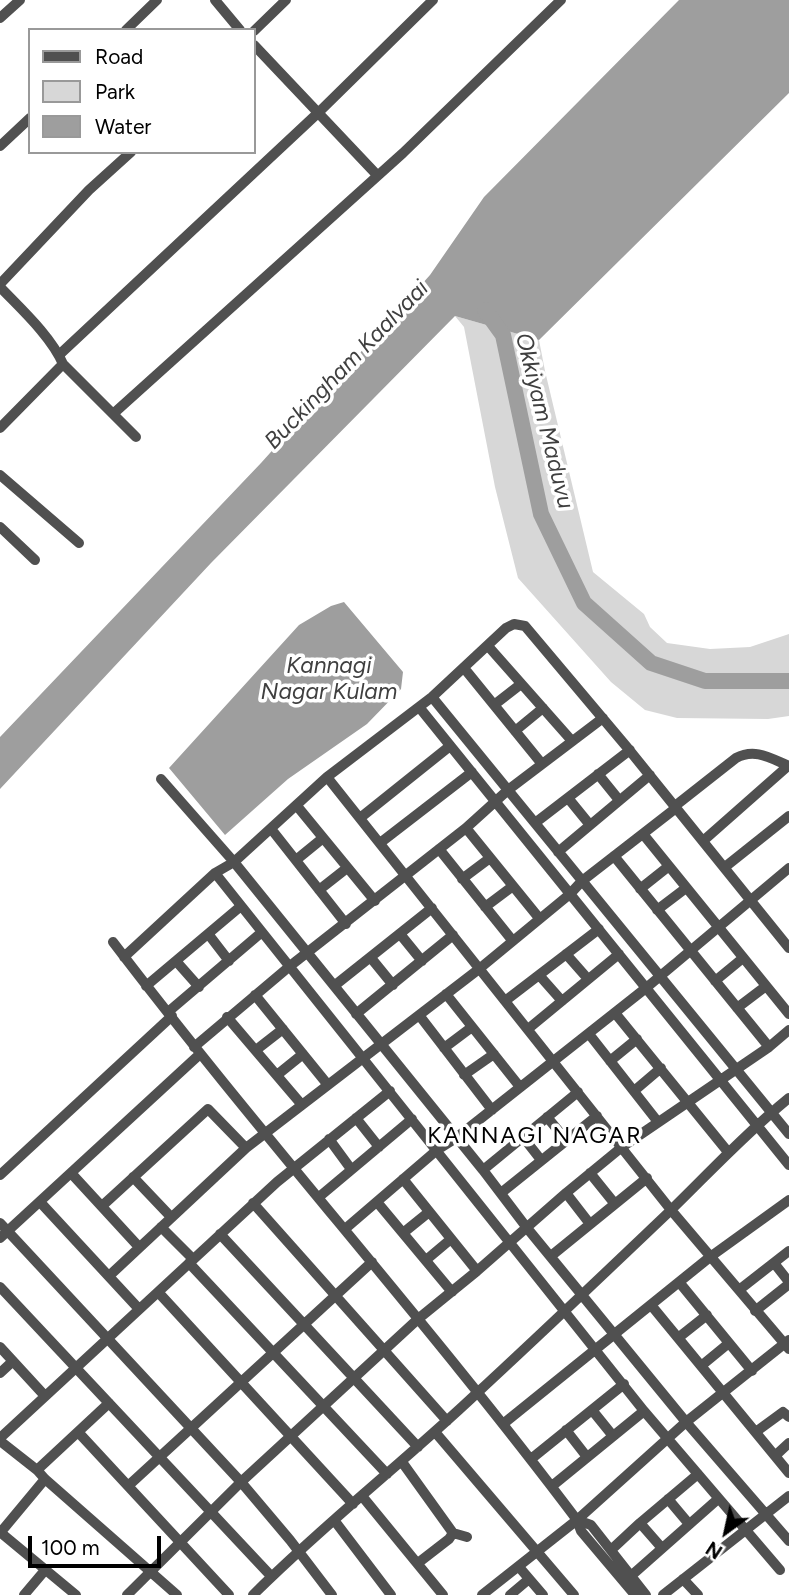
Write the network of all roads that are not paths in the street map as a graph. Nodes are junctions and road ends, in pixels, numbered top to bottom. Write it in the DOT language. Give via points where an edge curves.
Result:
graph roads {
  1 [pos="20,0"];
  2 [pos="157,0"];
  3 [pos="215,0"];
  4 [pos="286,0"];
  5 [pos="433,0"];
  6 [pos="561,0"];
  7 [pos="0,18"];
  8 [pos="128,28"];
  9 [pos="238,28"];
  10 [pos="256,30"];
  11 [pos="256,47"];
  12 [pos="319,111"];
  13 [pos="28,120"];
  14 [pos="0,146"];
  15 [pos="129,154"];
  16 [pos="377,175"];
  17 [pos="0,285"];
  18 [pos="61,359"];
  19 [pos="113,414"];
  20 [pos="0,428"];
  21 [pos="136,438"];
  22 [pos="0,475"];
  23 [pos="0,527"];
  24 [pos="79,543"];
  25 [pos="34,560"];
  26 [pos="488,646"];
  27 [pos="464,668"];
  28 [pos="521,684"];
  29 [pos="432,697"];
  30 [pos="494,705"];
  31 [pos="419,707"];
  32 [pos="543,708"];
  33 [pos="603,718"];
  34 [pos="515,730"];
  35 [pos="572,741"];
  36 [pos="450,746"];
  37 [pos="630,750"];
  38 [pos="542,764"];
  39 [pos="789,766"];
  40 [pos="472,772"];
  41 [pos="598,774"];
  42 [pos="650,775"];
  43 [pos="327,776"];
  44 [pos="160,779"];
  45 [pos="508,790"];
  46 [pos="568,798"];
  47 [pos="619,800"];
  48 [pos="495,802"];
  49 [pos="297,806"];
  50 [pos="676,807"];
  51 [pos="789,816"];
  52 [pos="360,818"];
  53 [pos="535,823"];
  54 [pos="590,825"];
  55 [pos="466,828"];
  56 [pos="272,830"];
  57 [pos="643,834"];
  58 [pos="323,838"];
  59 [pos="703,841"];
  60 [pos="380,843"];
  61 [pos="439,849"];
  62 [pos="558,852"];
  63 [pos="614,856"];
  64 [pos="491,858"];
  65 [pos="296,860"];
  66 [pos="234,862"];
  67 [pos="669,866"];
  68 [pos="725,867"];
  69 [pos="347,868"];
  70 [pos="789,868"];
  71 [pos="215,873"];
  72 [pos="407,876"];
  73 [pos="463,879"];
  74 [pos="582,881"];
  75 [pos="513,886"];
  76 [pos="686,888"];
  77 [pos="640,889"];
  78 [pos="319,890"];
  79 [pos="570,894"];
  80 [pos="750,898"];
  81 [pos="375,901"];
  82 [pos="242,906"];
  83 [pos="485,907"];
  84 [pos="432,908"];
  85 [pos="657,910"];
  86 [pos="539,918"];
  87 [pos="346,924"];
  88 [pos="718,926"];
  89 [pos="598,929"];
  90 [pos="262,932"];
  91 [pos="209,934"];
  92 [pos="400,934"];
  93 [pos="453,935"];
  94 [pos="512,940"];
  95 [pos="113,942"];
  96 [pos="789,948"];
  97 [pos="690,950"];
  98 [pos="307,953"];
  99 [pos="566,954"];
  100 [pos="619,954"];
  101 [pos="124,957"];
  102 [pos="371,958"];
  103 [pos="743,958"];
  104 [pos="176,961"];
  105 [pos="229,961"];
  106 [pos="422,961"];
  107 [pos="290,967"];
  108 [pos="480,968"];
  109 [pos="539,975"];
  110 [pos="659,976"];
  111 [pos="588,979"];
  112 [pos="715,981"];
  113 [pos="393,985"];
  114 [pos="146,986"];
  115 [pos="334,986"];
  116 [pos="766,986"];
  117 [pos="199,987"];
  118 [pos="646,988"];
  119 [pos="446,994"];
  120 [pos="255,995"];
  121 [pos="505,1001"];
  122 [pos="562,1001"];
  123 [pos="737,1008"];
  124 [pos="615,1013"];
  125 [pos="170,1014"];
  126 [pos="356,1014"];
  127 [pos="789,1014"];
  128 [pos="419,1015"];
  129 [pos="227,1017"];
  130 [pos="472,1027"];
  131 [pos="283,1029"];
  132 [pos="528,1029"];
  133 [pos="789,1030"];
  134 [pos="589,1034"];
  135 [pos="637,1039"];
  136 [pos="381,1044"];
  137 [pos="769,1047"];
  138 [pos="444,1048"];
  139 [pos="256,1050"];
  140 [pos="197,1051"];
  141 [pos="303,1054"];
  142 [pos="494,1054"];
  143 [pos="363,1058"];
  144 [pos="554,1061"];
  145 [pos="610,1061"];
  146 [pos="661,1068"];
  147 [pos="736,1069"];
  148 [pos="277,1075"];
  149 [pos="464,1075"];
  150 [pos="720,1079"];
  151 [pos="328,1085"];
  152 [pos="520,1087"];
  153 [pos="390,1091"];
  154 [pos="634,1091"];
  155 [pos="578,1092"];
  156 [pos="789,1098"];
  157 [pos="688,1101"];
  158 [pos="302,1105"];
  159 [pos="492,1110"];
  160 [pos="772,1112"];
  161 [pos="597,1116"];
  162 [pos="547,1117"];
  163 [pos="356,1118"];
  164 [pos="411,1119"];
  165 [pos="658,1122"];
  166 [pos="757,1125"];
  167 [pos="266,1134"];
  168 [pos="789,1134"];
  169 [pos="523,1137"];
  170 [pos="456,1138"];
  171 [pos="329,1139"];
  172 [pos="566,1140"];
  173 [pos="379,1147"];
  174 [pos="622,1147"];
  175 [pos="246,1148"];
  176 [pos="437,1150"];
  177 [pos="728,1152"];
  178 [pos="541,1160"];
  179 [pos="789,1165"];
  180 [pos="294,1168"];
  181 [pos="351,1169"];
  182 [pos="483,1170"];
  183 [pos="71,1173"];
  184 [pos="590,1173"];
  185 [pos="0,1175"];
  186 [pos="133,1177"];
  187 [pos="647,1178"];
  188 [pos="403,1180"];
  189 [pos="500,1192"];
  190 [pos="566,1193"];
  191 [pos="319,1197"];
  192 [pos="789,1200"];
  193 [pos="40,1202"];
  194 [pos="377,1202"];
  195 [pos="253,1203"];
  196 [pos="615,1204"];
  197 [pos="102,1206"];
  198 [pos="671,1210"];
  199 [pos="429,1212"];
  200 [pos="171,1217"];
  201 [pos="590,1224"];
  202 [pos="161,1227"];
  203 [pos="527,1228"];
  204 [pos="345,1229"];
  205 [pos="2,1231"];
  206 [pos="403,1233"];
  207 [pos="220,1234"];
  208 [pos="451,1239"];
  209 [pos="511,1242"];
  210 [pos="139,1247"];
  211 [pos="789,1251"];
  212 [pos="551,1256"];
  213 [pos="710,1257"];
  214 [pos="426,1260"];
  215 [pos="191,1261"];
  216 [pos="372,1262"];
  217 [pos="774,1263"];
  218 [pos="477,1271"];
  219 [pos="108,1276"];
  220 [pos="679,1282"];
  221 [pos="789,1283"];
  222 [pos="739,1290"];
  223 [pos="2,1292"];
  224 [pos="158,1292"];
  225 [pos="452,1292"];
  226 [pos="582,1293"];
  227 [pos="337,1295"];
  228 [pos="651,1305"];
  229 [pos="139,1309"];
  230 [pos="565,1309"];
  231 [pos="755,1311"];
  232 [pos="706,1315"];
  233 [pos="418,1319"];
  234 [pos="304,1325"];
  235 [pos="615,1334"];
  236 [pos="678,1338"];
  237 [pos="107,1339"];
  238 [pos="729,1343"];
  239 [pos="787,1344"];
  240 [pos="0,1347"];
  241 [pos="385,1349"];
  242 [pos="596,1349"];
  243 [pos="273,1353"];
  244 [pos="13,1361"];
  245 [pos="701,1366"];
  246 [pos="76,1368"];
  247 [pos="752,1371"];
  248 [pos="0,1373"];
  249 [pos="353,1379"];
  250 [pos="242,1382"];
  251 [pos="624,1384"];
  252 [pos="478,1392"];
  253 [pos="723,1393"];
  254 [pos="46,1396"];
  255 [pos="109,1403"];
  256 [pos="323,1407"];
  257 [pos="592,1410"];
  258 [pos="644,1411"];
  259 [pos="789,1417"];
  260 [pos="447,1421"];
  261 [pos="686,1422"];
  262 [pos="503,1424"];
  263 [pos="191,1428"];
  264 [pos="566,1430"];
  265 [pos="757,1431"];
  266 [pos="78,1432"];
  267 [pos="435,1432"];
  268 [pos="291,1436"];
  269 [pos="613,1436"];
  270 [pos="668,1438"];
  271 [pos="0,1440"];
  272 [pos="789,1443"];
  273 [pos="418,1447"];
  274 [pos="776,1455"];
  275 [pos="160,1457"];
  276 [pos="587,1457"];
  277 [pos="531,1459"];
  278 [pos="402,1462"];
  279 [pos="789,1473"];
  280 [pos="387,1474"];
  281 [pos="698,1474"];
  282 [pos="41,1475"];
  283 [pos="241,1482"];
  284 [pos="128,1486"];
  285 [pos="552,1486"];
  286 [pos="789,1496"];
  287 [pos="668,1499"];
  288 [pos="718,1499"];
  289 [pos="358,1500"];
  290 [pos="211,1511"];
  291 [pos="765,1513"];
  292 [pos="334,1520"];
  293 [pos="577,1520"];
  294 [pos="640,1522"];
  295 [pos="689,1524"];
  296 [pos="745,1529"];
  297 [pos="0,1532"];
  298 [pos="453,1533"];
  299 [pos="467,1537"];
  300 [pos="789,1541"];
  301 [pos="179,1542"];
  302 [pos="661,1548"];
  303 [pos="611,1550"];
  304 [pos="298,1551"];
  305 [pos="538,1552"];
  306 [pos="418,1563"];
  307 [pos="519,1567"];
  308 [pos="46,1569"];
  309 [pos="780,1570"];
  310 [pos="149,1572"];
  311 [pos="632,1575"];
  312 [pos="271,1576"];
  313 [pos="529,1579"];
  314 [pos="683,1579"];
  315 [pos="23,1595"];
  316 [pos="76,1595"];
  317 [pos="127,1595"];
  318 [pos="177,1595"];
  319 [pos="229,1595"];
  320 [pos="253,1595"];
  321 [pos="332,1595"];
  322 [pos="391,1595"];
  323 [pos="443,1595"];
  324 [pos="482,1595"];
  325 [pos="510,1595"];
  326 [pos="543,1595"];
  327 [pos="573,1595"];
  328 [pos="635,1595"];
  329 [pos="646,1595"];
  330 [pos="663,1595"];
  331 [pos="698,1595"];
  1 -- 7 [label="street"];
  2 -- 8 [label="street"];
  3 -- 9 [label="street"];
  4 -- 10 [label="street"];
  5 -- 12 [label="street"];
  6 -- 16 [label="street"];
  11 -- 12 [label="street"];
  12 -- 16 [label="street"];
  12 -- 18 [label="street"];
  13 -- 14 [label="street"];
  15 -- 17 [label="street"];
  16 -- 19 [label="street"];
  17 -- 18 [label="street"];
  18 -- 19 [label="street"];
  18 -- 20 [label="street"];
  19 -- 21 [label="street"];
  22 -- 24 [label="street"];
  23 -- 25 [label="street"];
  26 -- 27 [label="street"];
  26 -- 28 [label="street"];
  26 -- 33 [label="street" via="506,628 525,626"];
  27 -- 29 [label="street"];
  27 -- 30 [label="street"];
  28 -- 30 [label="street"];
  28 -- 32 [label="street"];
  29 -- 31 [label="street"];
  29 -- 45 [label="street"];
  30 -- 34 [label="street"];
  31 -- 36 [label="street"];
  31 -- 43 [label="street"];
  32 -- 34 [label="street"];
  32 -- 35 [label="street"];
  33 -- 35 [label="street"];
  33 -- 37 [label="street"];
  34 -- 38 [label="street"];
  35 -- 38 [label="street"];
  36 -- 40 [label="street"];
  36 -- 52 [label="street"];
  37 -- 41 [label="street"];
  37 -- 42 [label="street"];
  38 -- 45 [label="street"];
  39 -- 50 [label="street" via="757,752 746,753"];
  39 -- 59 [label="street"];
  40 -- 48 [label="street"];
  40 -- 60 [label="street"];
  41 -- 46 [label="street"];
  41 -- 47 [label="street"];
  42 -- 47 [label="street"];
  42 -- 50 [label="street"];
  43 -- 49 [label="street"];
  43 -- 52 [label="street"];
  44 -- 66 [label="street"];
  45 -- 48 [label="street"];
  45 -- 53 [label="street"];
  46 -- 53 [label="street"];
  46 -- 54 [label="street"];
  47 -- 54 [label="street"];
  48 -- 55 [label="street"];
  48 -- 79 [label="street"];
  49 -- 56 [label="street"];
  49 -- 58 [label="street"];
  50 -- 57 [label="street"];
  50 -- 59 [label="street"];
  51 -- 68 [label="street"];
  52 -- 60 [label="street"];
  53 -- 62 [label="street"];
  54 -- 62 [label="street"];
  55 -- 61 [label="street"];
  55 -- 64 [label="street"];
  56 -- 65 [label="street"];
  56 -- 66 [label="street"];
  57 -- 63 [label="street"];
  57 -- 67 [label="street"];
  58 -- 65 [label="street"];
  58 -- 69 [label="street"];
  59 -- 68 [label="street"];
  60 -- 72 [label="street"];
  61 -- 72 [label="street"];
  61 -- 73 [label="street"];
  62 -- 74 [label="street"];
  63 -- 74 [label="street"];
  63 -- 77 [label="street"];
  64 -- 73 [label="street"];
  64 -- 75 [label="street"];
  65 -- 78 [label="street"];
  66 -- 71 [label="street"];
  66 -- 98 [label="street"];
  67 -- 76 [label="street"];
  67 -- 77 [label="street"];
  68 -- 80 [label="street"];
  69 -- 78 [label="street"];
  69 -- 81 [label="street"];
  70 -- 80 [label="street"];
  71 -- 82 [label="street"];
  71 -- 101 [label="street"];
  72 -- 81 [label="street"];
  72 -- 84 [label="street"];
  73 -- 83 [label="street"];
  74 -- 79 [label="street"];
  74 -- 110 [label="street"];
  75 -- 83 [label="street"];
  75 -- 86 [label="street"];
  76 -- 85 [label="street"];
  76 -- 88 [label="street"];
  77 -- 85 [label="street"];
  78 -- 87 [label="street"];
  79 -- 86 [label="street"];
  79 -- 89 [label="street"];
  80 -- 88 [label="street"];
  80 -- 96 [label="street"];
  81 -- 87 [label="street"];
  82 -- 90 [label="street"];
  82 -- 91 [label="street"];
  83 -- 94 [label="street"];
  84 -- 92 [label="street"];
  84 -- 93 [label="street"];
  85 -- 97 [label="street"];
  86 -- 94 [label="street"];
  87 -- 98 [label="street"];
  88 -- 97 [label="street"];
  88 -- 103 [label="street"];
  89 -- 99 [label="street"];
  89 -- 100 [label="street"];
  90 -- 105 [label="street"];
  90 -- 107 [label="street"];
  91 -- 104 [label="street"];
  91 -- 105 [label="street"];
  92 -- 102 [label="street"];
  92 -- 106 [label="street"];
  93 -- 106 [label="street"];
  93 -- 108 [label="street"];
  94 -- 108 [label="street"];
  95 -- 101 [label="street"];
  97 -- 110 [label="street"];
  97 -- 112 [label="street"];
  98 -- 107 [label="street"];
  98 -- 115 [label="street"];
  99 -- 109 [label="street"];
  99 -- 111 [label="street"];
  100 -- 111 [label="street"];
  100 -- 118 [label="street"];
  101 -- 114 [label="street"];
  102 -- 113 [label="street"];
  102 -- 115 [label="street"];
  103 -- 112 [label="street"];
  103 -- 116 [label="street"];
  104 -- 114 [label="street"];
  104 -- 117 [label="street"];
  105 -- 117 [label="street"];
  106 -- 113 [label="street"];
  107 -- 120 [label="street"];
  107 -- 143 [label="street"];
  108 -- 119 [label="street"];
  108 -- 121 [label="street"];
  109 -- 121 [label="street"];
  109 -- 122 [label="street"];
  110 -- 118 [label="street"];
  110 -- 147 [label="street"];
  111 -- 122 [label="street"];
  112 -- 123 [label="street"];
  113 -- 126 [label="street"];
  114 -- 125 [label="street"];
  115 -- 126 [label="street"];
  116 -- 123 [label="street"];
  116 -- 127 [label="street"];
  117 -- 125 [label="street"];
  118 -- 124 [label="street"];
  118 -- 150 [label="street"];
  119 -- 128 [label="street"];
  119 -- 130 [label="street"];
  120 -- 129 [label="street"];
  120 -- 131 [label="street"];
  121 -- 132 [label="street"];
  122 -- 132 [label="street"];
  123 -- 137 [label="street"];
  124 -- 134 [label="street"];
  124 -- 135 [label="street"];
  125 -- 140 [label="street"];
  125 -- 185 [label="street"];
  126 -- 136 [label="street"];
  128 -- 136 [label="street"];
  128 -- 138 [label="street"];
  129 -- 139 [label="street"];
  129 -- 140 [label="street"];
  130 -- 138 [label="street"];
  130 -- 142 [label="street"];
  131 -- 139 [label="street"];
  131 -- 141 [label="street"];
  132 -- 144 [label="street"];
  133 -- 137 [label="street"];
  134 -- 144 [label="street"];
  134 -- 145 [label="street"];
  135 -- 145 [label="street"];
  135 -- 146 [label="street"];
  136 -- 143 [label="street"];
  136 -- 170 [label="street"];
  137 -- 147 [label="street"];
  138 -- 149 [label="street"];
  139 -- 148 [label="street"];
  140 -- 167 [label="street"];
  140 -- 183 [label="street"];
  141 -- 148 [label="street"];
  141 -- 151 [label="street"];
  142 -- 149 [label="street"];
  142 -- 152 [label="street"];
  143 -- 151 [label="street"];
  143 -- 153 [label="street"];
  144 -- 152 [label="street"];
  144 -- 155 [label="street"];
  145 -- 154 [label="street"];
  146 -- 154 [label="street"];
  146 -- 157 [label="street"];
  147 -- 150 [label="street"];
  147 -- 160 [label="street"];
  148 -- 158 [label="street"];
  149 -- 159 [label="street"];
  150 -- 157 [label="street"];
  150 -- 166 [label="street"];
  151 -- 158 [label="street"];
  152 -- 159 [label="street"];
  153 -- 163 [label="street"];
  153 -- 164 [label="street"];
  154 -- 165 [label="street"];
  155 -- 161 [label="street"];
  155 -- 162 [label="street"];
  156 -- 160 [label="street"];
  157 -- 165 [label="street"];
  157 -- 177 [label="street"];
  158 -- 167 [label="street"];
  159 -- 170 [label="street"];
  160 -- 166 [label="street"];
  160 -- 168 [label="street"];
  161 -- 172 [label="street"];
  161 -- 174 [label="street"];
  162 -- 169 [label="street"];
  162 -- 172 [label="street"];
  163 -- 171 [label="street"];
  163 -- 173 [label="street"];
  164 -- 173 [label="street"];
  164 -- 176 [label="street"];
  165 -- 174 [label="street"];
  166 -- 177 [label="street"];
  166 -- 179 [label="street"];
  167 -- 175 [label="street"];
  167 -- 180 [label="street"];
  169 -- 178 [label="street"];
  169 -- 182 [label="street"];
  170 -- 176 [label="street"];
  170 -- 182 [label="street"];
  171 -- 180 [label="street"];
  171 -- 181 [label="street"];
  172 -- 178 [label="street"];
  173 -- 181 [label="street"];
  174 -- 184 [label="street"];
  174 -- 187 [label="street"];
  175 -- 186 [label="street" via="208,1109"];
  175 -- 200 [label="street"];
  176 -- 188 [label="street"];
  176 -- 209 [label="street"];
  177 -- 198 [label="street"];
  178 -- 189 [label="street"];
  180 -- 191 [label="street"];
  180 -- 195 [label="street"];
  181 -- 191 [label="street"];
  182 -- 189 [label="street"];
  183 -- 193 [label="street"];
  183 -- 197 [label="street"];
  184 -- 190 [label="street"];
  184 -- 196 [label="street"];
  186 -- 197 [label="street"];
  186 -- 200 [label="street"];
  187 -- 196 [label="street"];
  187 -- 198 [label="street"];
  188 -- 194 [label="street"];
  188 -- 199 [label="street"];
  189 -- 203 [label="street"];
  190 -- 201 [label="street"];
  190 -- 203 [label="street"];
  191 -- 204 [label="street"];
  192 -- 213 [label="street"];
  193 -- 205 [label="street"];
  193 -- 219 [label="street"];
  194 -- 204 [label="street"];
  194 -- 206 [label="street"];
  195 -- 207 [label="street"];
  195 -- 227 [label="street"];
  196 -- 201 [label="street"];
  197 -- 210 [label="street"];
  198 -- 213 [label="street"];
  198 -- 226 [label="street"];
  199 -- 206 [label="street"];
  199 -- 208 [label="street"];
  200 -- 202 [label="street"];
  201 -- 212 [label="street"];
  202 -- 210 [label="street"];
  202 -- 215 [label="street"];
  203 -- 209 [label="street"];
  203 -- 212 [label="street"];
  204 -- 216 [label="street"];
  205 -- 237 [label="street"];
  206 -- 214 [label="street"];
  207 -- 215 [label="street"];
  207 -- 234 [label="street"];
  208 -- 214 [label="street"];
  208 -- 218 [label="street"];
  209 -- 218 [label="street"];
  209 -- 230 [label="street"];
  210 -- 219 [label="street"];
  211 -- 217 [label="street"];
  212 -- 226 [label="street"];
  213 -- 220 [label="street"];
  213 -- 222 [label="street"];
  214 -- 225 [label="street"];
  215 -- 224 [label="street"];
  215 -- 243 [label="street"];
  216 -- 227 [label="street"];
  216 -- 233 [label="street"];
  217 -- 221 [label="street"];
  217 -- 222 [label="street"];
  218 -- 225 [label="street"];
  219 -- 229 [label="street"];
  220 -- 228 [label="street"];
  220 -- 232 [label="street"];
  221 -- 231 [label="street"];
  222 -- 231 [label="street"];
  223 -- 246 [label="street"];
  224 -- 229 [label="street"];
  224 -- 250 [label="street"];
  225 -- 233 [label="street"];
  226 -- 230 [label="street"];
  226 -- 235 [label="street"];
  227 -- 234 [label="street"];
  227 -- 241 [label="street"];
  228 -- 235 [label="street"];
  228 -- 236 [label="street"];
  229 -- 237 [label="street"];
  230 -- 242 [label="street"];
  230 -- 252 [label="street"];
  231 -- 239 [label="street"];
  232 -- 236 [label="street"];
  232 -- 238 [label="street"];
  233 -- 241 [label="street"];
  233 -- 252 [label="street"];
  234 -- 243 [label="street"];
  234 -- 249 [label="street"];
  235 -- 242 [label="street"];
  235 -- 261 [label="street"];
  236 -- 245 [label="street"];
  237 -- 246 [label="street"];
  237 -- 263 [label="street"];
  238 -- 245 [label="street"];
  238 -- 247 [label="street"];
  239 -- 247 [label="street"];
  240 -- 244 [label="street"];
  241 -- 249 [label="street"];
  241 -- 260 [label="street"];
  242 -- 251 [label="street"];
  242 -- 262 [label="street"];
  243 -- 250 [label="street"];
  243 -- 256 [label="street"];
  244 -- 248 [label="street"];
  244 -- 254 [label="street"];
  245 -- 253 [label="street"];
  246 -- 254 [label="street"];
  246 -- 255 [label="street"];
  247 -- 253 [label="street"];
  249 -- 256 [label="street"];
  249 -- 273 [label="street"];
  250 -- 263 [label="street"];
  250 -- 268 [label="street"];
  251 -- 257 [label="street"];
  251 -- 258 [label="street"];
  252 -- 260 [label="street"];
  252 -- 262 [label="street"];
  253 -- 261 [label="street"];
  253 -- 265 [label="street"];
  254 -- 271 [label="street"];
  255 -- 266 [label="street"];
  255 -- 275 [label="street"];
  256 -- 268 [label="street"];
  256 -- 280 [label="street"];
  257 -- 264 [label="street"];
  257 -- 269 [label="street"];
  258 -- 269 [label="street"];
  258 -- 270 [label="street"];
  259 -- 265 [label="street" via="778,1414"];
  260 -- 267 [label="street"];
  261 -- 270 [label="street"];
  261 -- 291 [label="street"];
  262 -- 277 [label="street"];
  263 -- 275 [label="street"];
  263 -- 283 [label="street"];
  264 -- 276 [label="street"];
  264 -- 277 [label="street"];
  265 -- 274 [label="street"];
  266 -- 282 [label="street"];
  266 -- 284 [label="street"];
  267 -- 273 [label="street"];
  267 -- 305 [label="street"];
  268 -- 283 [label="street"];
  268 -- 289 [label="street"];
  269 -- 276 [label="street"];
  270 -- 281 [label="street"];
  270 -- 293 [label="street"];
  271 -- 282 [label="street"];
  272 -- 274 [label="street"];
  273 -- 278 [label="street"];
  274 -- 279 [label="street"];
  275 -- 284 [label="street"];
  275 -- 290 [label="street"];
  276 -- 285 [label="street"];
  277 -- 285 [label="street"];
  278 -- 280 [label="street"];
  278 -- 298 [label="street"];
  280 -- 289 [label="street"];
  281 -- 287 [label="street"];
  281 -- 288 [label="street"];
  282 -- 297 [label="street"];
  282 -- 310 [label="street"];
  283 -- 290 [label="street"];
  283 -- 304 [label="street"];
  284 -- 301 [label="street"];
  285 -- 293 [label="street"];
  286 -- 291 [label="street"];
  287 -- 294 [label="street"];
  287 -- 295 [label="street"];
  288 -- 295 [label="street"];
  288 -- 296 [label="street"];
  289 -- 292 [label="street"];
  289 -- 306 [label="street"];
  290 -- 301 [label="street"];
  290 -- 312 [label="street"];
  291 -- 296 [label="street"];
  291 -- 300 [label="street"];
  292 -- 304 [label="street"];
  292 -- 322 [label="street"];
  293 -- 303 [label="street" via="591,1525"];
  293 -- 305 [label="street"];
  293 -- 328 [label="street" via="581,1531"];
  294 -- 302 [label="street"];
  294 -- 303 [label="street"];
  295 -- 302 [label="street"];
  296 -- 309 [label="street"];
  296 -- 314 [label="street"];
  297 -- 308 [label="street"];
  298 -- 299 [label="street"];
  298 -- 306 [label="street"];
  301 -- 310 [label="street"];
  301 -- 319 [label="street"];
  302 -- 311 [label="street"];
  303 -- 311 [label="street"];
  304 -- 312 [label="street"];
  304 -- 321 [label="street"];
  305 -- 307 [label="street"];
  305 -- 327 [label="street"];
  306 -- 323 [label="street"];
  307 -- 313 [label="street"];
  307 -- 324 [label="street"];
  308 -- 315 [label="street"];
  308 -- 316 [label="street"];
  310 -- 317 [label="street"];
  310 -- 318 [label="street"];
  311 -- 329 [label="street"];
  312 -- 320 [label="street"];
  313 -- 325 [label="street"];
  313 -- 326 [label="street"];
  314 -- 330 [label="street"];
  314 -- 331 [label="street"];
}
